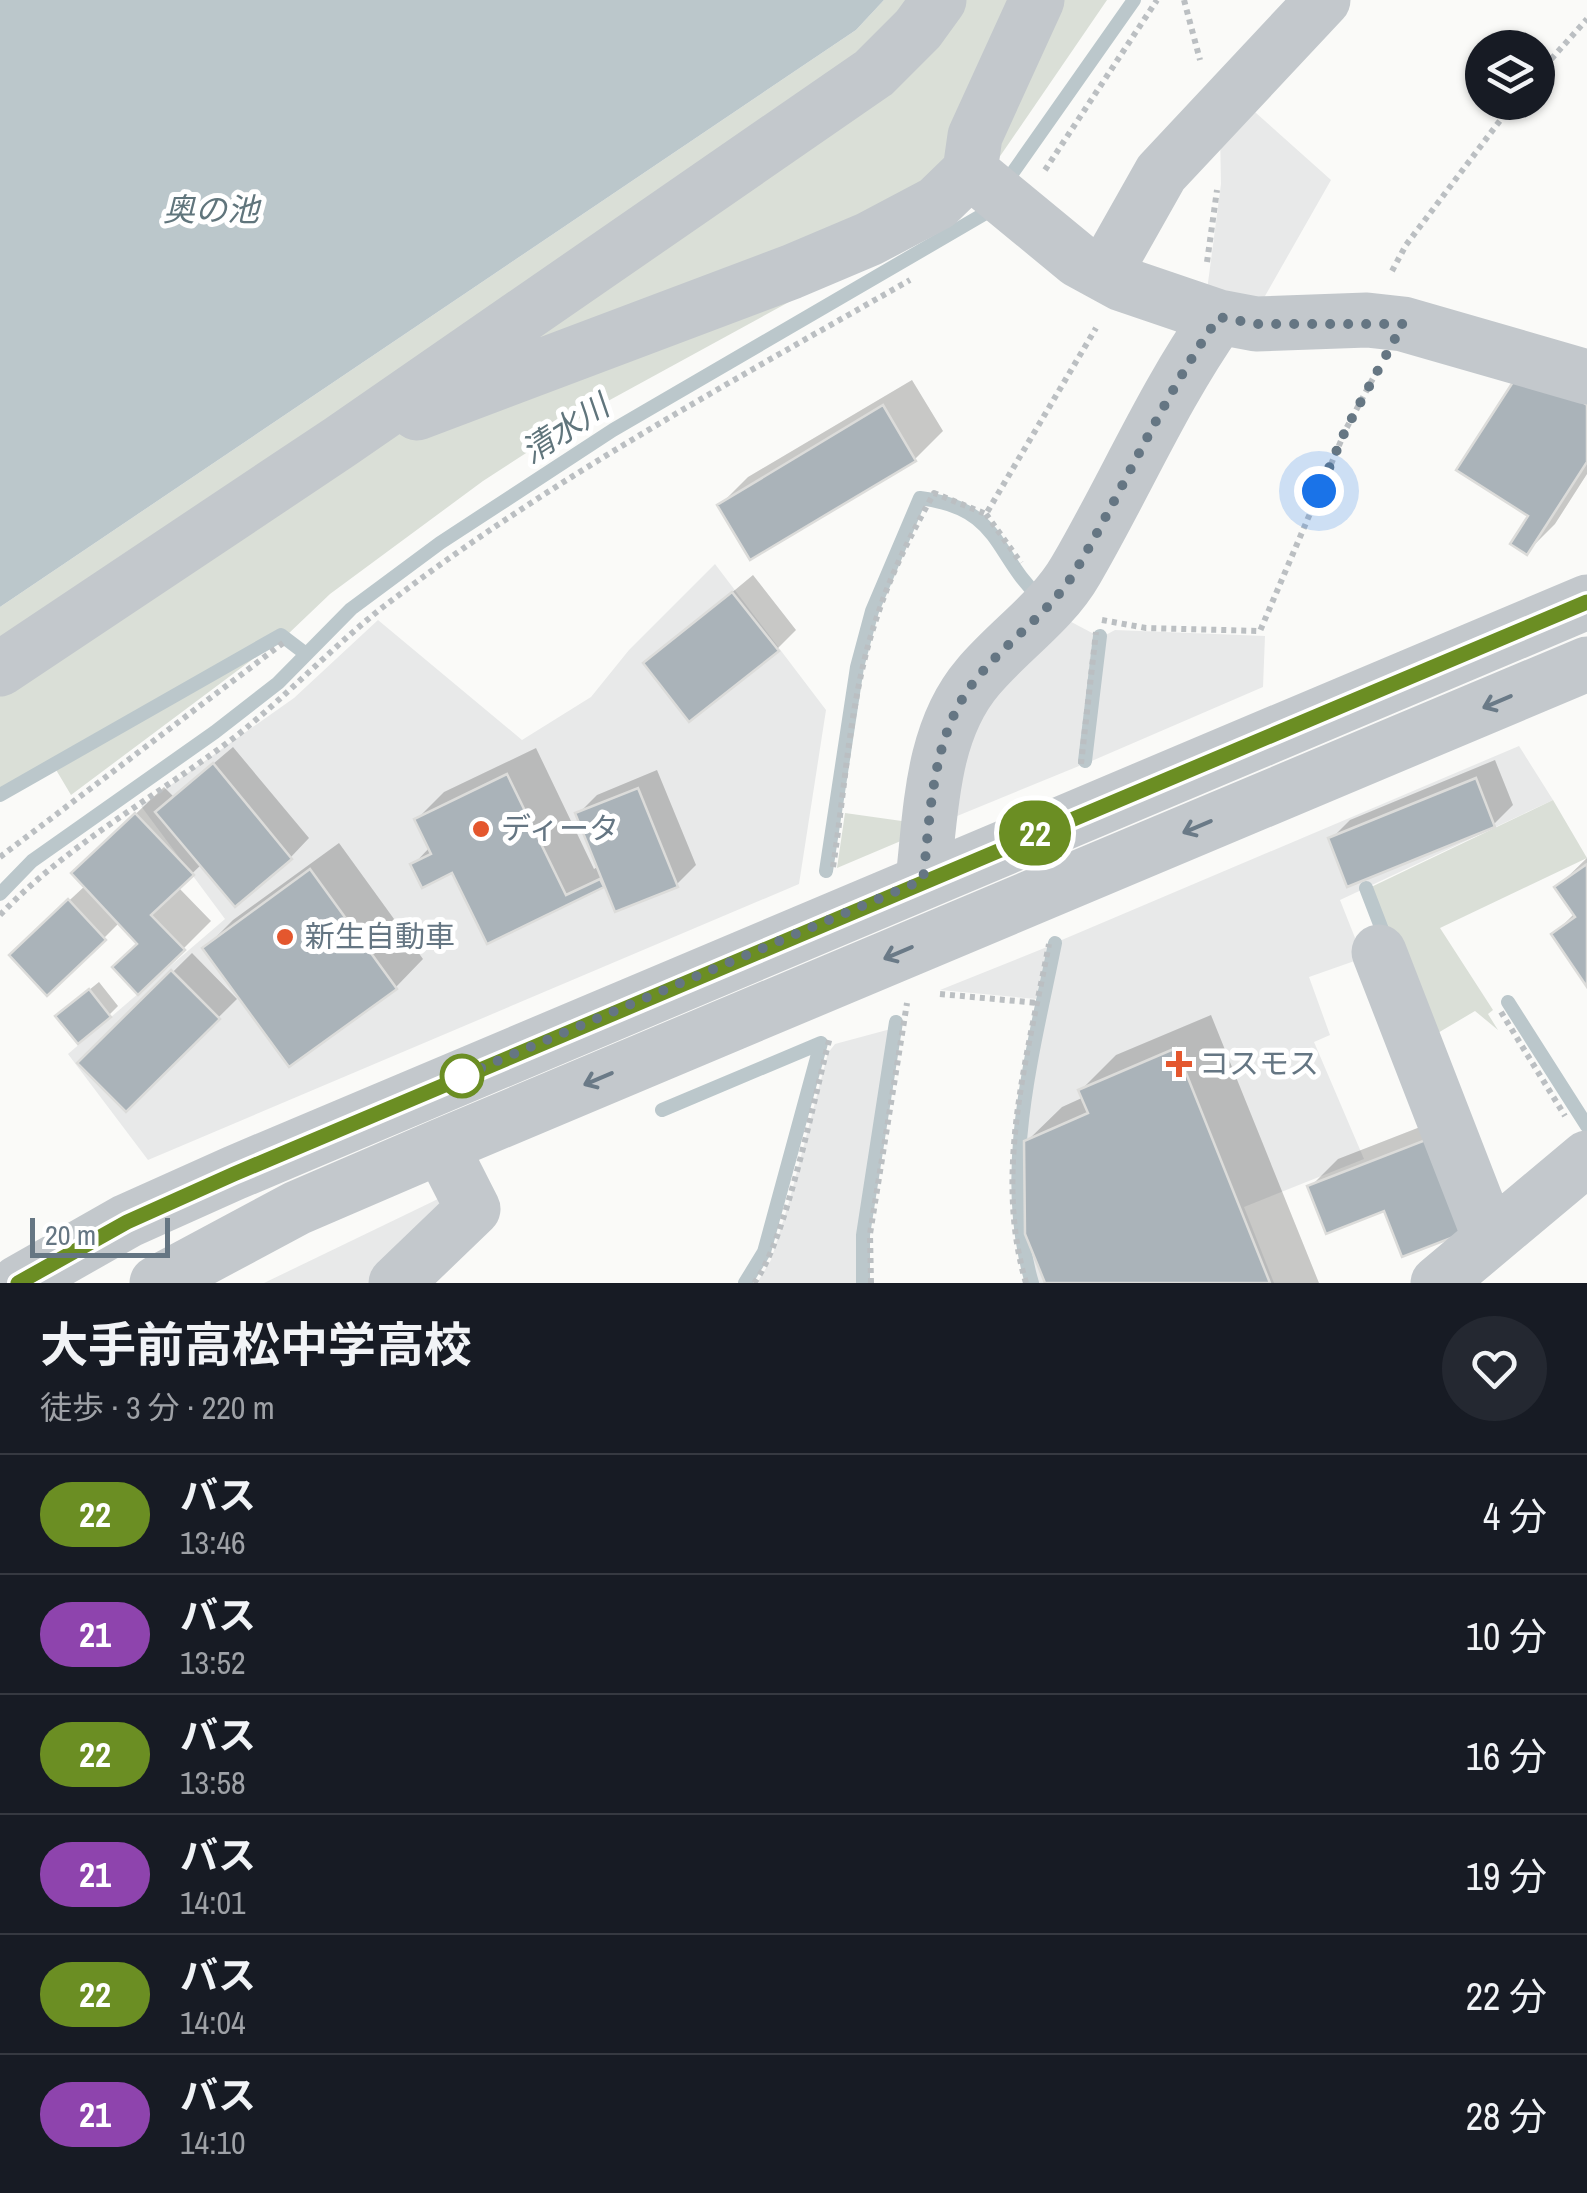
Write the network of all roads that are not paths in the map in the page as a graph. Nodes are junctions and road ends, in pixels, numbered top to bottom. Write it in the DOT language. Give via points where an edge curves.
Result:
graph roads {
  1 [pos="938,0"];
  2 [pos="1036,0"];
  3 [pos="1323,0"];
  4 [pos="997,193"];
  5 [pos="1113,279"];
  6 [pos="1219,317"];
  7 [pos="1587,377"];
  8 [pos="340,442"];
  9 [pos="1587,602"];
  10 [pos="1587,664"];
  11 [pos="0,669"];
  12 [pos="923,880"];
  13 [pos="1380,952"];
  14 [pos="1578,1139"];
  15 [pos="441,1146"];
  16 [pos="1490,1238"];
  17 [pos="18,1283"];
  18 [pos="157,1283"];
  19 [pos="396,1283"];
  20 [pos="1438,1283"];
  1 -- 8 [label="street" via="874,73"];
  2 -- 4 [label="street" via="975,136"];
  3 -- 5 [label="street" via="1162,173"];
  4 -- 5 [label="street"];
  4 -- 8 [label="street" via="937,203 869,239"];
  5 -- 6 [label="street"];
  6 -- 7 [label="street" via="1256,324 1385,322"];
  6 -- 12 [label="street" via="1189,359 1064,588 960,702 935,779"];
  8 -- 11 [label="street"];
  9 -- 12 [label="street"];
  10 -- 15 [label="street, one-way"];
  12 -- 17 [label="street" via="201,1188"];
  13 -- 16 [label="street"];
  14 -- 16 [label="street"];
  15 -- 18 [label="street" via="297,1208"];
  15 -- 19 [label="street" via="473,1209"];
  16 -- 20 [label="street"];
}
